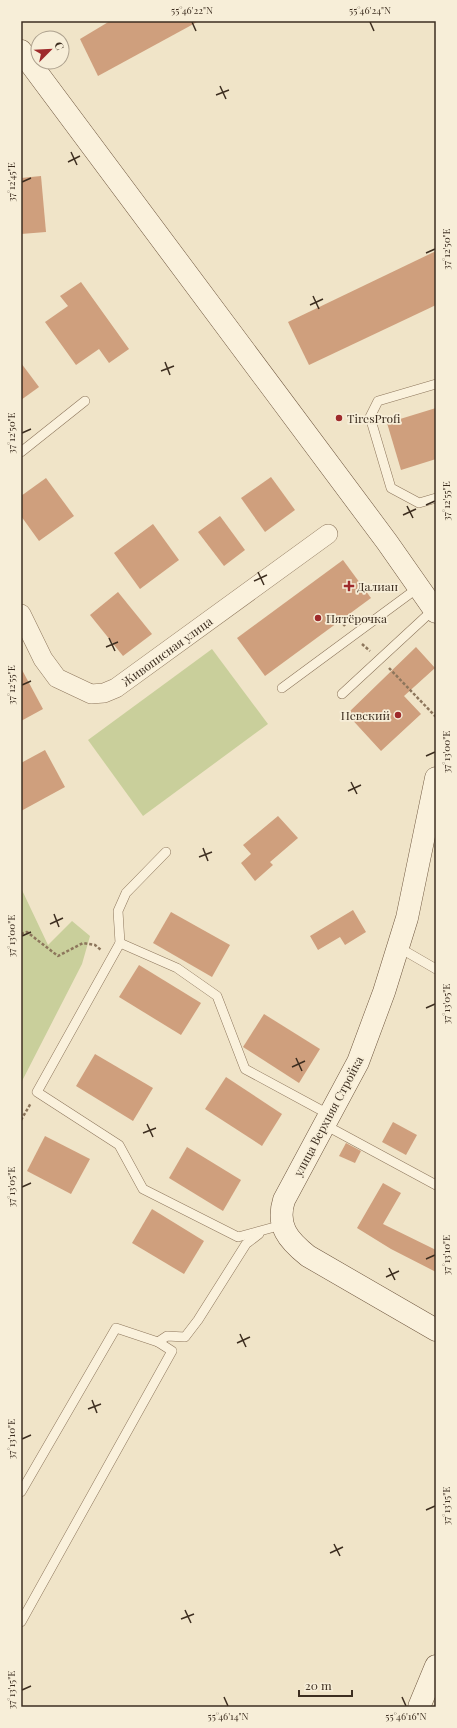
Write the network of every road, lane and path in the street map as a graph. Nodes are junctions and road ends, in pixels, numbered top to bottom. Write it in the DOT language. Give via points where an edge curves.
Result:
graph roads {
  1 [pos="21,51"];
  2 [pos="436,384"];
  3 [pos="85,401"];
  4 [pos="21,452"];
  5 [pos="436,498"];
  6 [pos="328,534"];
  7 [pos="419,587"];
  8 [pos="435,611"];
  9 [pos="21,614"];
  10 [pos="282,688"];
  11 [pos="342,694"];
  12 [pos="436,778"];
  13 [pos="166,852"];
  14 [pos="21,934"];
  15 [pos="120,942"];
  16 [pos="398,947"];
  17 [pos="112,956"];
  18 [pos="436,969"];
  19 [pos="37,1092"];
  20 [pos="21,1120"];
  21 [pos="327,1120"];
  22 [pos="436,1185"];
  23 [pos="273,1228"];
  24 [pos="436,1330"];
  25 [pos="158,1342"];
  26 [pos="21,1492"];
  27 [pos="21,1622"];
  28 [pos="436,1666"];
  29 [pos="419,1707"];
  1 -- 7 [label="street"];
  2 -- 5 [label="lane" via="378,401 370,417 391,488 418,503"];
  3 -- 4 [label="lane"];
  6 -- 9 [label="street, Живописная улица" via="116,688 104,693 91,694 58,678 43,659"];
  7 -- 8 [label="street"];
  7 -- 10 [label="lane"];
  8 -- 11 [label="lane"];
  12 -- 16 [label="street, улица Верхняя Стройка" via="407,918"];
  13 -- 15 [label="lane" via="126,893 118,911"];
  14 -- 17 [label="path" via="26,932 58,956 83,943 95,946"];
  15 -- 17 [label="lane"];
  15 -- 21 [label="lane" via="177,968 217,996 245,1068"];
  16 -- 18 [label="lane"];
  16 -- 21 [label="street, улица Верхняя Стройка" via="358,1062"];
  17 -- 19 [label="lane"];
  19 -- 20 [label="path"];
  19 -- 23 [label="lane" via="119,1145 143,1189 238,1237"];
  21 -- 22 [label="lane"];
  21 -- 23 [label="street, улица Верхняя Стройка" via="284,1200"];
  23 -- 24 [label="street" via="287,1236 308,1256"];
  23 -- 25 [label="lane" via="246,1244 185,1337 167,1336"];
  25 -- 26 [label="lane" via="116,1328"];
  25 -- 27 [label="lane" via="172,1351"];
  28 -- 29 [label="street"];
}
